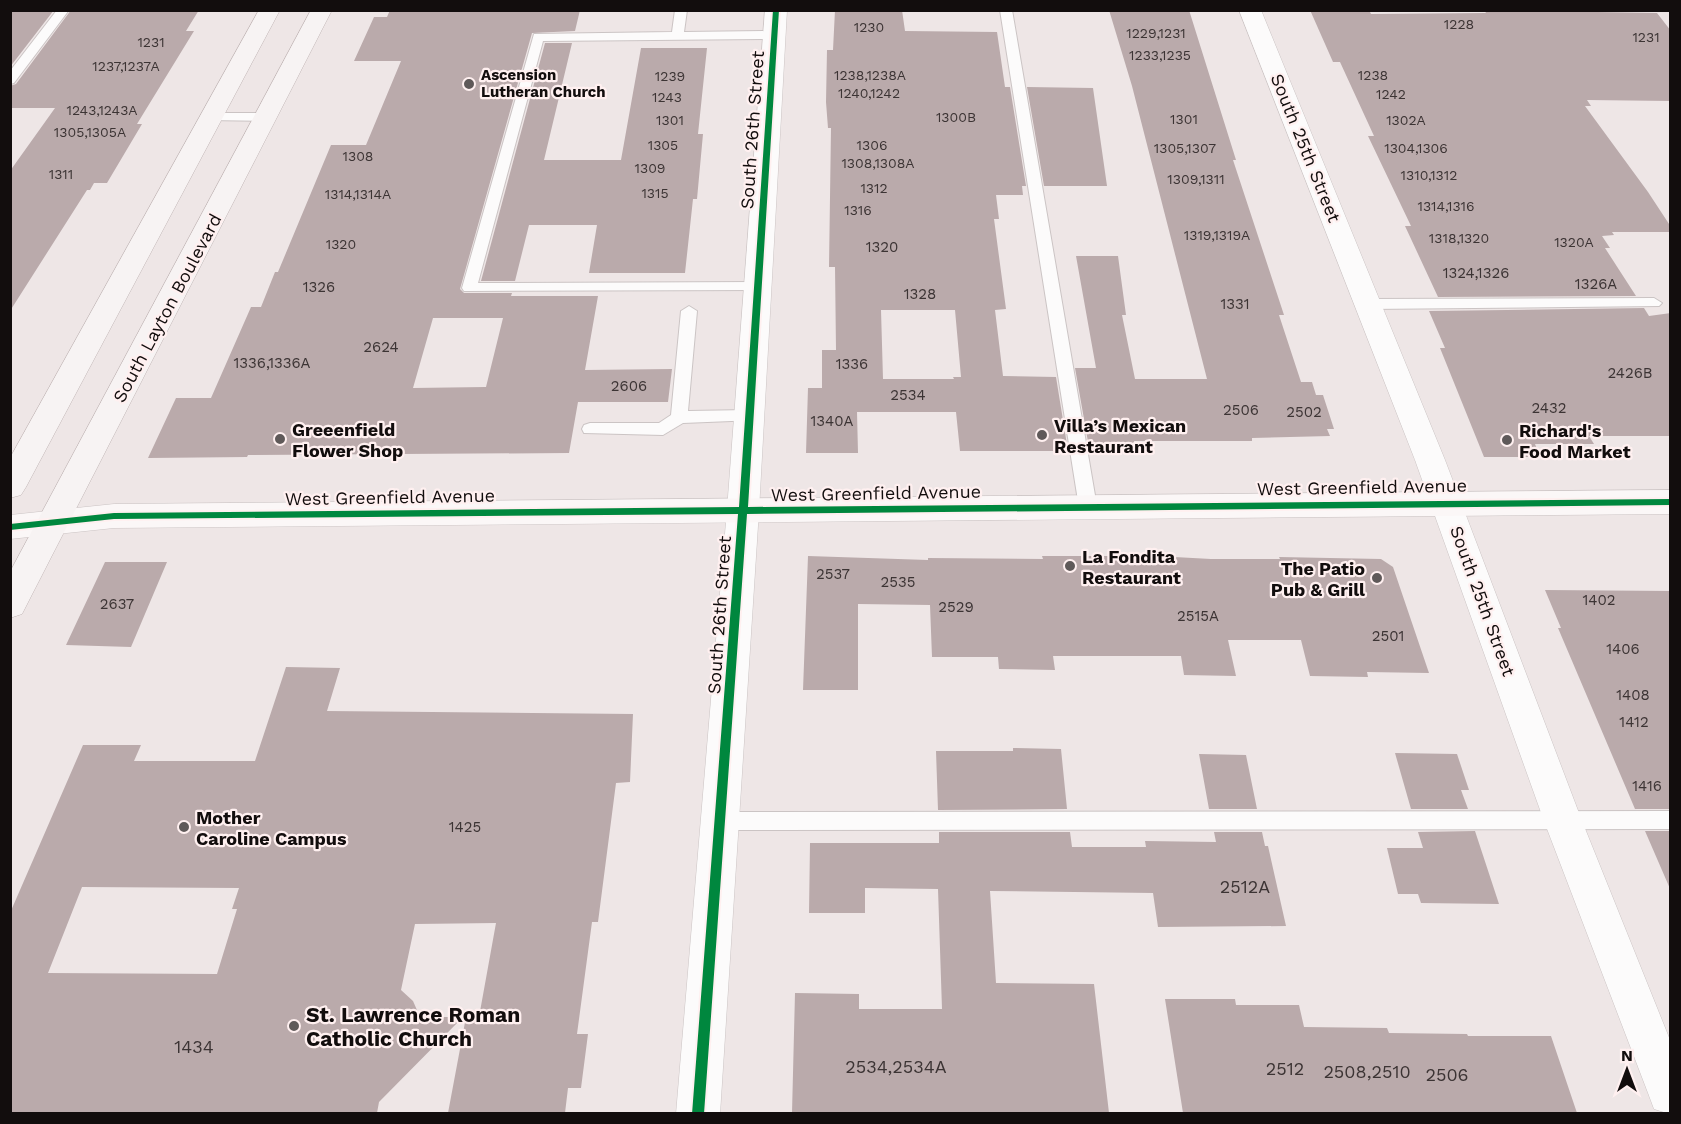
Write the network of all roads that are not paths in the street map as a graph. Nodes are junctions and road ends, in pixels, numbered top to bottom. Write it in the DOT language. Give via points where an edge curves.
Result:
graph roads {
  1 [pos="63,10"];
  2 [pos="270,10"];
  3 [pos="322,10"];
  4 [pos="681,10"];
  5 [pos="1006,10"];
  6 [pos="1250,10"];
  7 [pos="775,23"];
  8 [pos="678,36"];
  9 [pos="10,80"];
  10 [pos="212,117"];
  11 [pos="267,117"];
  12 [pos="758,287"];
  13 [pos="1654,303"];
  14 [pos="1369,304"];
  15 [pos="689,311"];
  16 [pos="750,416"];
  17 [pos="680,417"];
  18 [pos="590,429"];
  19 [pos="10,487"];
  20 [pos="1671,502"];
  21 [pos="1447,503"];
  22 [pos="1088,507"];
  23 [pos="743,510"];
  24 [pos="56,521"];
  25 [pos="10,527"];
  26 [pos="10,605"];
  27 [pos="1671,820"];
  28 [pos="719,821"];
  29 [pos="1563,821"];
  30 [pos="1671,1093"];
  31 [pos="698,1113"];
  1 -- 9 [label="lane"];
  2 -- 10 [label="main road"];
  3 -- 11 [label="main road, South Layton Boulevard"];
  4 -- 8 [label="lane"];
  5 -- 22 [label="lane"];
  6 -- 14 [label="street, South 25th Street"];
  7 -- 8 [label="lane"];
  7 -- 12 [label="street, South 26th Street"];
  8 -- 12 [label="lane" via="538,37 469,288"];
  10 -- 11 [label="lane"];
  10 -- 19 [label="main road"];
  11 -- 24 [label="main road, South Layton Boulevard"];
  12 -- 16 [label="street, South 26th Street"];
  13 -- 14 [label="lane"];
  14 -- 21 [label="street, South 25th Street"];
  15 -- 17 [label="lane"];
  16 -- 17 [label="lane"];
  16 -- 23 [label="street, South 26th Street"];
  17 -- 18 [label="lane" via="663,429"];
  20 -- 21 [label="main road, West Greenfield Avenue"];
  21 -- 22 [label="main road, West Greenfield Avenue"];
  21 -- 29 [label="street, South 25th Street"];
  22 -- 23 [label="main road, West Greenfield Avenue"];
  23 -- 24 [label="main road, West Greenfield Avenue" via="114,516"];
  23 -- 28 [label="street, South 26th Street"];
  24 -- 25 [label="main road, West Greenfield Avenue"];
  24 -- 26 [label="main road, South Layton Boulevard"];
  27 -- 29 [label="lane"];
  28 -- 29 [label="lane"];
  28 -- 31 [label="street, South 26th Street"];
  29 -- 30 [label="street, South 25th Street"];
}
